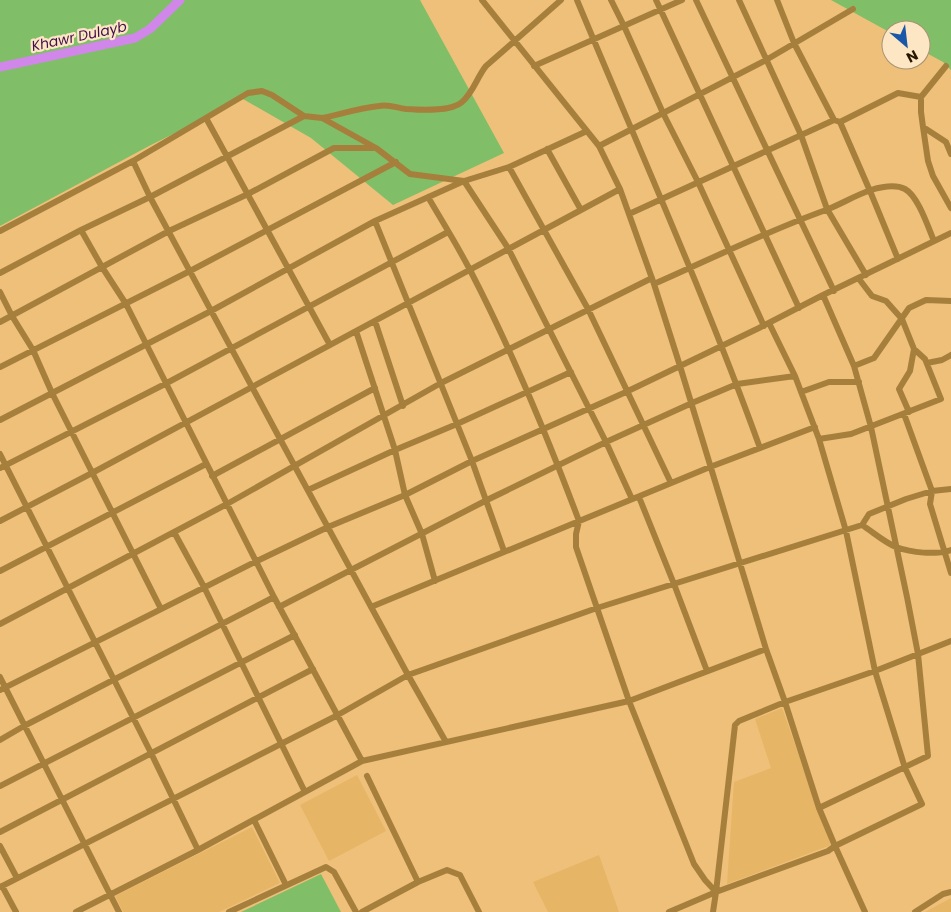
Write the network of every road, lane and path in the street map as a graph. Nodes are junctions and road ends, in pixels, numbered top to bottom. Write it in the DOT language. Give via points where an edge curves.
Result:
graph roads {
  1 [pos="482,0"];
  2 [pos="561,0"];
  3 [pos="576,0"];
  4 [pos="611,0"];
  5 [pos="656,0"];
  6 [pos="682,0"];
  7 [pos="696,0"];
  8 [pos="739,0"];
  9 [pos="777,0"];
  10 [pos="852,9"];
  11 [pos="660,10"];
  12 [pos="624,26"];
  13 [pos="514,40"];
  14 [pos="593,40"];
  15 [pos="794,44"];
  16 [pos="766,60"];
  17 [pos="534,66"];
  18 [pos="946,66"];
  19 [pos="732,78"];
  20 [pos="700,94"];
  21 [pos="921,97"];
  22 [pos="663,113"];
  23 [pos="304,116"];
  24 [pos="206,118"];
  25 [pos="322,118"];
  26 [pos="837,121"];
  27 [pos="923,127"];
  28 [pos="631,130"];
  29 [pos="586,131"];
  30 [pos="801,135"];
  31 [pos="599,146"];
  32 [pos="376,148"];
  33 [pos="547,149"];
  34 [pos="767,151"];
  35 [pos="951,154"];
  36 [pos="226,157"];
  37 [pos="133,161"];
  38 [pos="396,162"];
  39 [pos="733,166"];
  40 [pos="509,167"];
  41 [pos="464,181"];
  42 [pos="698,182"];
  43 [pos="620,189"];
  44 [pos="870,190"];
  45 [pos="248,194"];
  46 [pos="150,197"];
  47 [pos="428,197"];
  48 [pos="661,199"];
  49 [pos="951,208"];
  50 [pos="827,209"];
  51 [pos="581,210"];
  52 [pos="629,214"];
  53 [pos="799,219"];
  54 [pos="376,221"];
  55 [pos="545,229"];
  56 [pos="81,230"];
  57 [pos="0,231"];
  58 [pos="267,231"];
  59 [pos="169,232"];
  60 [pos="448,232"];
  61 [pos="951,233"];
  62 [pos="764,235"];
  63 [pos="934,241"];
  64 [pos="508,248"];
  65 [pos="729,250"];
  66 [pos="898,259"];
  67 [pos="391,261"];
  68 [pos="102,267"];
  69 [pos="690,268"];
  70 [pos="470,269"];
  71 [pos="288,270"];
  72 [pos="190,271"];
  73 [pos="0,273"];
  74 [pos="862,277"];
  75 [pos="653,281"];
  76 [pos="834,291"];
  77 [pos="0,292"];
  78 [pos="823,295"];
  79 [pos="951,300"];
  80 [pos="408,302"];
  81 [pos="126,304"];
  82 [pos="309,307"];
  83 [pos="799,308"];
  84 [pos="588,309"];
  85 [pos="211,311"];
  86 [pos="12,316"];
  87 [pos="902,319"];
  88 [pos="375,321"];
  89 [pos="0,322"];
  90 [pos="767,324"];
  91 [pos="549,329"];
  92 [pos="356,331"];
  93 [pos="146,344"];
  94 [pos="330,345"];
  95 [pos="721,346"];
  96 [pos="231,348"];
  97 [pos="509,349"];
  98 [pos="914,349"];
  99 [pos="33,350"];
  100 [pos="951,355"];
  101 [pos="926,363"];
  102 [pos="0,366"];
  103 [pos="680,366"];
  104 [pos="854,366"];
  105 [pos="571,372"];
  106 [pos="795,376"];
  107 [pos="859,382"];
  108 [pos="440,383"];
  109 [pos="165,384"];
  110 [pos="737,384"];
  111 [pos="252,387"];
  112 [pos="375,388"];
  113 [pos="527,391"];
  114 [pos="626,392"];
  115 [pos="801,392"];
  116 [pos="52,393"];
  117 [pos="692,403"];
  118 [pos="403,406"];
  119 [pos="589,409"];
  120 [pos="907,413"];
  121 [pos="384,416"];
  122 [pos="0,420"];
  123 [pos="186,423"];
  124 [pos="457,424"];
  125 [pos="643,425"];
  126 [pos="814,427"];
  127 [pos="871,427"];
  128 [pos="544,430"];
  129 [pos="72,432"];
  130 [pos="819,439"];
  131 [pos="280,440"];
  132 [pos="606,442"];
  133 [pos="760,448"];
  134 [pos="396,450"];
  135 [pos="0,454"];
  136 [pos="472,462"];
  137 [pos="206,464"];
  138 [pos="559,465"];
  139 [pos="295,466"];
  140 [pos="3,467"];
  141 [pos="710,467"];
  142 [pos="92,473"];
  143 [pos="212,476"];
  144 [pos="671,483"];
  145 [pos="951,489"];
  146 [pos="308,490"];
  147 [pos="932,491"];
  148 [pos="405,495"];
  149 [pos="639,496"];
  150 [pos="632,499"];
  151 [pos="487,500"];
  152 [pos="227,504"];
  153 [pos="27,507"];
  154 [pos="887,508"];
  155 [pos="112,512"];
  156 [pos="0,521"];
  157 [pos="579,521"];
  158 [pos="862,525"];
  159 [pos="328,528"];
  160 [pos="846,531"];
  161 [pos="174,532"];
  162 [pos="422,534"];
  163 [pos="46,546"];
  164 [pos="896,546"];
  165 [pos="504,551"];
  166 [pos="948,551"];
  167 [pos="134,553"];
  168 [pos="257,561"];
  169 [pos="739,563"];
  170 [pos="352,569"];
  171 [pos="0,571"];
  172 [pos="951,573"];
  173 [pos="436,581"];
  174 [pos="674,584"];
  175 [pos="204,587"];
  176 [pos="68,589"];
  177 [pos="274,597"];
  178 [pos="280,607"];
  179 [pos="371,607"];
  180 [pos="597,608"];
  181 [pos="161,609"];
  182 [pos="0,624"];
  183 [pos="221,624"];
  184 [pos="295,635"];
  185 [pos="951,641"];
  186 [pos="94,642"];
  187 [pos="766,648"];
  188 [pos="918,654"];
  189 [pos="241,663"];
  190 [pos="313,670"];
  191 [pos="875,671"];
  192 [pos="707,672"];
  193 [pos="408,675"];
  194 [pos="0,677"];
  195 [pos="114,679"];
  196 [pos="2,688"];
  197 [pos="258,698"];
  198 [pos="629,701"];
  199 [pos="785,702"];
  200 [pos="336,716"];
  201 [pos="133,718"];
  202 [pos="24,726"];
  203 [pos="0,740"];
  204 [pos="446,742"];
  205 [pos="281,744"];
  206 [pos="151,753"];
  207 [pos="362,760"];
  208 [pos="44,764"];
  209 [pos="905,768"];
  210 [pos="367,776"];
  211 [pos="0,786"];
  212 [pos="305,792"];
  213 [pos="173,799"];
  214 [pos="62,800"];
  215 [pos="819,808"];
  216 [pos="254,820"];
  217 [pos="0,832"];
  218 [pos="85,844"];
  219 [pos="0,846"];
  220 [pos="835,846"];
  221 [pos="198,850"];
  222 [pos="17,878"];
  223 [pos="418,882"];
  224 [pos="286,885"];
  225 [pos="1,887"];
  226 [pos="716,892"];
  227 [pos="951,892"];
  228 [pos="111,894"];
  229 [pos="16,912"];
  230 [pos="76,912"];
  231 [pos="120,912"];
  232 [pos="229,912"];
  233 [pos="356,912"];
  234 [pos="362,912"];
  235 [pos="479,912"];
  236 [pos="669,912"];
  237 [pos="713,912"];
  238 [pos="865,912"];
  239 [pos="915,912"];
  1 -- 13 [label="street"];
  2 -- 13 [label="street"];
  3 -- 14 [label="street"];
  4 -- 12 [label="street"];
  5 -- 11 [label="street"];
  6 -- 11 [label="street"];
  7 -- 19 [label="street"];
  8 -- 16 [label="street"];
  9 -- 15 [label="street"];
  10 -- 15 [label="street"];
  11 -- 12 [label="street"];
  11 -- 20 [label="street"];
  12 -- 14 [label="street"];
  12 -- 22 [label="street"];
  13 -- 17 [label="street"];
  13 -- 25 [label="street" via="486,66 461,103 446,109 378,106"];
  14 -- 17 [label="street"];
  14 -- 28 [label="street"];
  15 -- 16 [label="street"];
  15 -- 26 [label="street"];
  16 -- 19 [label="street"];
  16 -- 30 [label="street"];
  17 -- 29 [label="street"];
  18 -- 21 [label="street"];
  19 -- 20 [label="street"];
  19 -- 34 [label="street"];
  20 -- 22 [label="street"];
  20 -- 39 [label="street"];
  21 -- 26 [label="street" via="898,94"];
  21 -- 27 [label="street"];
  22 -- 28 [label="street"];
  22 -- 42 [label="street"];
  23 -- 24 [label="street" via="262,91 248,93"];
  23 -- 25 [label="street"];
  23 -- 36 [label="street"];
  24 -- 36 [label="street"];
  24 -- 37 [label="street"];
  25 -- 32 [label="street"];
  26 -- 30 [label="street"];
  26 -- 44 [label="street"];
  27 -- 35 [label="street" via="946,142"];
  27 -- 49 [label="street" via="933,176"];
  28 -- 31 [label="street"];
  28 -- 48 [label="street"];
  29 -- 31 [label="street"];
  29 -- 33 [label="street"];
  30 -- 34 [label="street"];
  30 -- 50 [label="street"];
  31 -- 43 [label="street"];
  32 -- 38 [label="street"];
  32 -- 45 [label="street" via="334,148"];
  33 -- 40 [label="street"];
  33 -- 51 [label="street"];
  34 -- 39 [label="street"];
  34 -- 53 [label="street"];
  36 -- 45 [label="street"];
  36 -- 46 [label="street"];
  37 -- 46 [label="street"];
  37 -- 57 [label="street"];
  38 -- 41 [label="street" via="410,174"];
  38 -- 58 [label="street"];
  39 -- 42 [label="street"];
  39 -- 62 [label="street"];
  40 -- 41 [label="street"];
  40 -- 55 [label="street"];
  41 -- 47 [label="street"];
  41 -- 64 [label="street"];
  42 -- 48 [label="street"];
  42 -- 65 [label="street"];
  43 -- 51 [label="street"];
  43 -- 52 [label="street"];
  44 -- 50 [label="street"];
  44 -- 63 [label="street" via="887,186 906,189 914,196"];
  44 -- 66 [label="street"];
  45 -- 58 [label="street"];
  45 -- 59 [label="street"];
  46 -- 56 [label="street"];
  46 -- 59 [label="street"];
  47 -- 54 [label="street"];
  47 -- 60 [label="street"];
  48 -- 52 [label="street"];
  48 -- 69 [label="street"];
  50 -- 53 [label="street"];
  50 -- 74 [label="street"];
  51 -- 55 [label="street"];
  52 -- 75 [label="street"];
  53 -- 62 [label="street"];
  53 -- 76 [label="street"];
  54 -- 67 [label="street"];
  54 -- 71 [label="street"];
  55 -- 64 [label="street"];
  55 -- 84 [label="street"];
  56 -- 68 [label="street"];
  56 -- 73 [label="street"];
  58 -- 71 [label="street"];
  58 -- 72 [label="street"];
  59 -- 68 [label="street"];
  59 -- 72 [label="street"];
  60 -- 67 [label="street"];
  60 -- 70 [label="street"];
  61 -- 63 [label="street"];
  62 -- 65 [label="street"];
  62 -- 83 [label="street"];
  63 -- 66 [label="street"];
  64 -- 70 [label="street"];
  64 -- 91 [label="street"];
  65 -- 69 [label="street"];
  65 -- 90 [label="street"];
  66 -- 74 [label="street"];
  67 -- 80 [label="street"];
  67 -- 82 [label="street"];
  68 -- 81 [label="street"];
  68 -- 86 [label="street"];
  69 -- 75 [label="street"];
  69 -- 95 [label="street"];
  70 -- 80 [label="street"];
  70 -- 97 [label="street"];
  71 -- 82 [label="street"];
  71 -- 85 [label="street"];
  72 -- 81 [label="street"];
  72 -- 85 [label="street"];
  74 -- 76 [label="street"];
  74 -- 87 [label="street" via="872,296 886,301"];
  75 -- 84 [label="street"];
  75 -- 103 [label="street"];
  76 -- 78 [label="street"];
  77 -- 86 [label="street"];
  78 -- 83 [label="street"];
  78 -- 104 [label="street"];
  79 -- 87 [label="street" via="926,300 909,308"];
  80 -- 88 [label="street"];
  80 -- 108 [label="street"];
  81 -- 93 [label="street"];
  81 -- 99 [label="street"];
  82 -- 94 [label="street"];
  82 -- 96 [label="street"];
  83 -- 90 [label="street"];
  84 -- 91 [label="street"];
  84 -- 114 [label="street"];
  85 -- 93 [label="street"];
  85 -- 96 [label="street"];
  86 -- 89 [label="street"];
  86 -- 99 [label="street"];
  87 -- 98 [label="street"];
  87 -- 104 [label="street" via="874,358"];
  88 -- 92 [label="street"];
  88 -- 118 [label="street"];
  90 -- 95 [label="street"];
  90 -- 106 [label="street"];
  91 -- 97 [label="street"];
  91 -- 105 [label="street"];
  92 -- 94 [label="street"];
  92 -- 112 [label="street"];
  93 -- 109 [label="street"];
  93 -- 116 [label="street"];
  94 -- 111 [label="street"];
  95 -- 103 [label="street"];
  95 -- 110 [label="street"];
  96 -- 109 [label="street"];
  96 -- 111 [label="street"];
  97 -- 108 [label="street"];
  97 -- 113 [label="street"];
  98 -- 101 [label="street"];
  98 -- 120 [label="street" via="910,371 899,389"];
  99 -- 102 [label="street"];
  99 -- 116 [label="street"];
  100 -- 101 [label="street"];
  101 -- 120 [label="street" via="941,399"];
  103 -- 114 [label="street"];
  103 -- 117 [label="street"];
  104 -- 107 [label="street"];
  105 -- 113 [label="street"];
  105 -- 119 [label="street"];
  106 -- 110 [label="street"];
  106 -- 115 [label="street"];
  107 -- 115 [label="street" via="829,382"];
  107 -- 127 [label="street"];
  108 -- 118 [label="street"];
  108 -- 124 [label="street"];
  109 -- 123 [label="street"];
  109 -- 129 [label="street"];
  110 -- 117 [label="street"];
  110 -- 133 [label="street"];
  111 -- 123 [label="street"];
  111 -- 131 [label="street"];
  112 -- 121 [label="street"];
  112 -- 131 [label="street"];
  113 -- 124 [label="street"];
  113 -- 128 [label="street"];
  114 -- 119 [label="street"];
  114 -- 125 [label="street"];
  115 -- 126 [label="street"];
  116 -- 122 [label="street"];
  116 -- 129 [label="street"];
  117 -- 125 [label="street"];
  117 -- 141 [label="street"];
  118 -- 121 [label="street"];
  119 -- 128 [label="street"];
  119 -- 132 [label="street"];
  120 -- 127 [label="street"];
  120 -- 147 [label="street"];
  121 -- 134 [label="street"];
  121 -- 139 [label="street"];
  123 -- 137 [label="street"];
  123 -- 142 [label="street"];
  124 -- 134 [label="street"];
  124 -- 136 [label="street"];
  125 -- 132 [label="street"];
  125 -- 144 [label="street"];
  126 -- 130 [label="street"];
  126 -- 133 [label="street"];
  127 -- 130 [label="street"];
  127 -- 154 [label="street"];
  128 -- 136 [label="street"];
  128 -- 138 [label="street"];
  129 -- 140 [label="street"];
  129 -- 142 [label="street"];
  130 -- 160 [label="street"];
  131 -- 139 [label="street"];
  131 -- 143 [label="street"];
  132 -- 138 [label="street"];
  132 -- 150 [label="street"];
  133 -- 141 [label="street"];
  134 -- 146 [label="street"];
  134 -- 148 [label="street"];
  135 -- 140 [label="street"];
  136 -- 148 [label="street"];
  136 -- 151 [label="street"];
  137 -- 143 [label="street"];
  137 -- 155 [label="street"];
  138 -- 151 [label="street"];
  138 -- 157 [label="street"];
  139 -- 146 [label="street"];
  139 -- 152 [label="street"];
  140 -- 153 [label="street"];
  141 -- 144 [label="street"];
  141 -- 169 [label="street"];
  142 -- 153 [label="street"];
  142 -- 155 [label="street"];
  143 -- 152 [label="street"];
  144 -- 149 [label="street"];
  145 -- 147 [label="street"];
  146 -- 159 [label="street"];
  147 -- 154 [label="street"];
  147 -- 166 [label="street" via="930,504"];
  148 -- 159 [label="street"];
  148 -- 162 [label="street"];
  149 -- 150 [label="street"];
  149 -- 174 [label="street"];
  150 -- 157 [label="street"];
  151 -- 162 [label="street"];
  151 -- 165 [label="street"];
  152 -- 161 [label="street"];
  152 -- 168 [label="street"];
  153 -- 156 [label="street"];
  153 -- 163 [label="street"];
  154 -- 158 [label="street" via="869,514"];
  154 -- 164 [label="street"];
  155 -- 163 [label="street"];
  155 -- 167 [label="street"];
  157 -- 165 [label="street"];
  157 -- 180 [label="street" via="576,547"];
  158 -- 160 [label="street"];
  158 -- 164 [label="street"];
  159 -- 168 [label="street"];
  159 -- 170 [label="street"];
  160 -- 169 [label="street"];
  160 -- 191 [label="street"];
  161 -- 167 [label="street"];
  161 -- 175 [label="street"];
  162 -- 170 [label="street"];
  162 -- 173 [label="street"];
  163 -- 171 [label="street"];
  163 -- 176 [label="street"];
  164 -- 166 [label="street" via="921,552"];
  164 -- 188 [label="street"];
  165 -- 173 [label="street"];
  166 -- 172 [label="street"];
  167 -- 176 [label="street"];
  167 -- 181 [label="street"];
  168 -- 175 [label="street"];
  168 -- 177 [label="street"];
  169 -- 174 [label="street"];
  169 -- 187 [label="street"];
  170 -- 178 [label="street"];
  170 -- 179 [label="street"];
  173 -- 179 [label="street"];
  174 -- 180 [label="street"];
  174 -- 192 [label="street"];
  175 -- 181 [label="street"];
  175 -- 183 [label="street"];
  176 -- 182 [label="street"];
  176 -- 186 [label="street"];
  177 -- 178 [label="street"];
  177 -- 183 [label="street"];
  178 -- 184 [label="street"];
  179 -- 193 [label="street"];
  180 -- 193 [label="street"];
  180 -- 198 [label="street"];
  181 -- 186 [label="street"];
  183 -- 189 [label="street"];
  183 -- 195 [label="street"];
  184 -- 189 [label="street"];
  184 -- 190 [label="street"];
  185 -- 188 [label="street"];
  186 -- 195 [label="street"];
  186 -- 196 [label="street"];
  187 -- 192 [label="street"];
  187 -- 199 [label="street"];
  188 -- 191 [label="street"];
  188 -- 209 [label="street" via="928,756"];
  189 -- 197 [label="street"];
  189 -- 201 [label="street"];
  190 -- 197 [label="street"];
  190 -- 200 [label="street"];
  191 -- 199 [label="street"];
  191 -- 209 [label="street"];
  192 -- 198 [label="street"];
  193 -- 200 [label="street"];
  193 -- 204 [label="street"];
  194 -- 196 [label="street"];
  195 -- 201 [label="street"];
  195 -- 202 [label="street"];
  196 -- 202 [label="street"];
  197 -- 205 [label="street"];
  197 -- 206 [label="street"];
  198 -- 204 [label="street"];
  198 -- 226 [label="street" via="694,864"];
  199 -- 215 [label="street"];
  199 -- 226 [label="street" via="735,725"];
  200 -- 205 [label="street"];
  200 -- 207 [label="street"];
  201 -- 206 [label="street"];
  201 -- 208 [label="street"];
  202 -- 203 [label="street"];
  202 -- 208 [label="street"];
  204 -- 207 [label="street"];
  205 -- 212 [label="street"];
  205 -- 213 [label="street"];
  206 -- 213 [label="street"];
  206 -- 214 [label="street"];
  207 -- 212 [label="street"];
  208 -- 211 [label="street"];
  208 -- 214 [label="street"];
  209 -- 215 [label="street"];
  209 -- 220 [label="street" via="922,804"];
  210 -- 223 [label="street"];
  212 -- 216 [label="street"];
  213 -- 218 [label="street"];
  213 -- 221 [label="street"];
  214 -- 217 [label="street"];
  214 -- 218 [label="street"];
  215 -- 220 [label="street"];
  216 -- 221 [label="street"];
  216 -- 224 [label="street"];
  218 -- 222 [label="street"];
  218 -- 228 [label="street"];
  219 -- 222 [label="street"];
  220 -- 226 [label="street"];
  220 -- 238 [label="street"];
  221 -- 228 [label="street"];
  222 -- 225 [label="street"];
  223 -- 234 [label="street"];
  223 -- 235 [label="street" via="447,870 454,871 460,875"];
  224 -- 232 [label="street"];
  224 -- 233 [label="street" via="326,867 334,872"];
  225 -- 229 [label="street"];
  226 -- 236 [label="street"];
  226 -- 237 [label="street"];
  227 -- 239 [label="street"];
  228 -- 230 [label="street"];
  228 -- 231 [label="street"];
}
